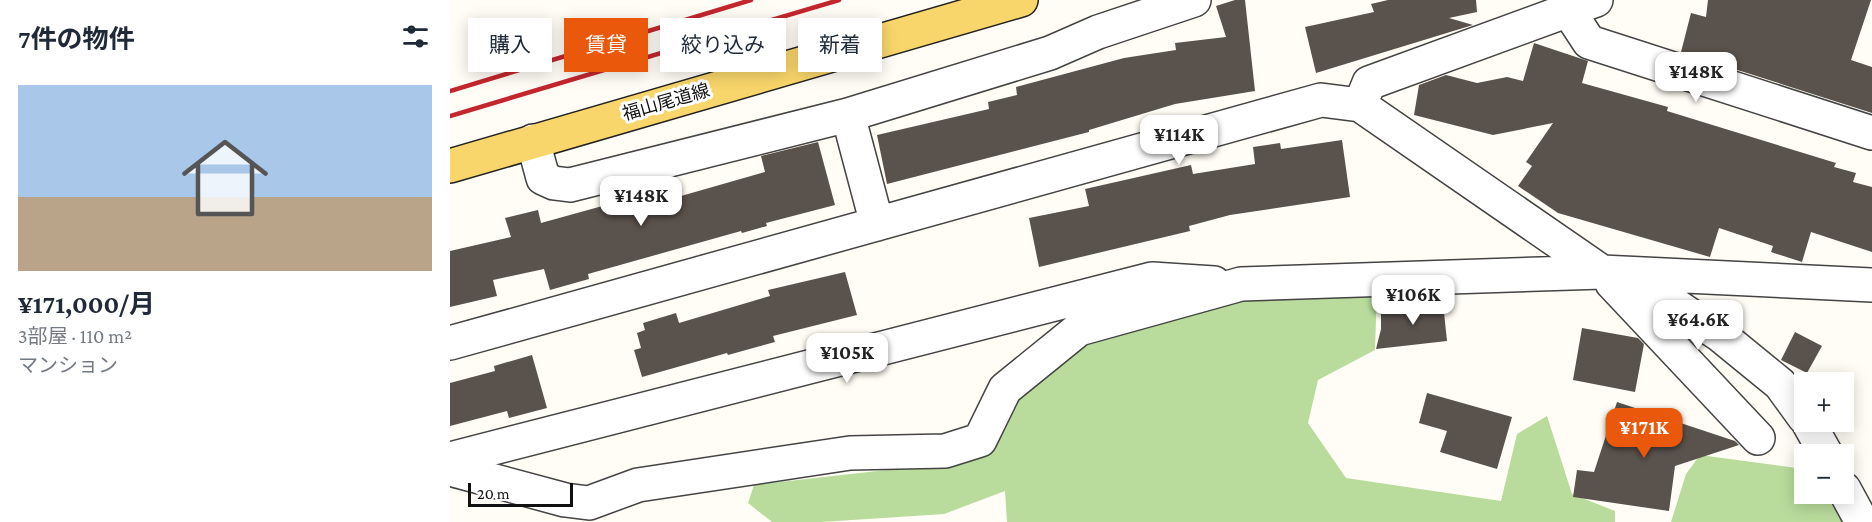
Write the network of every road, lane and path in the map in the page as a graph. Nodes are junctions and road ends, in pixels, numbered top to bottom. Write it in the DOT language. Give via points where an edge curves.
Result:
graph roads {
  1 [pos="1022,0"];
  2 [pos="1194,0"];
  3 [pos="1582,5"];
  4 [pos="1360,105"];
  5 [pos="848,115"];
  6 [pos="1872,133"];
  7 [pos="532,141"];
  8 [pos="450,166"];
  9 [pos="877,224"];
  10 [pos="1602,272"];
  11 [pos="1241,284"];
  12 [pos="1872,285"];
  13 [pos="450,343"];
  14 [pos="1794,403"];
  15 [pos="1758,438"];
  16 [pos="450,459"];
  17 [pos="450,469"];
  18 [pos="1852,504"];
  19 [pos="1862,522"];
  1 -- 7 [label="main road, 福山尾道線"];
  2 -- 5 [label="street" via="1098,32 1050,53"];
  3 -- 4 [label="street" via="1369,83"];
  3 -- 6 [label="street" via="1589,42"];
  4 -- 9 [label="street" via="1321,100"];
  4 -- 10 [label="street"];
  5 -- 7 [label="street" via="570,185 543,178"];
  5 -- 9 [label="street"];
  7 -- 8 [label="main road, 福山尾道線"];
  9 -- 13 [label="street"];
  10 -- 11 [label="street"];
  10 -- 12 [label="street"];
  10 -- 14 [label="street" via="1672,303 1720,334 1780,384"];
  10 -- 15 [label="street"];
  11 -- 16 [label="street" via="1152,279"];
  11 -- 17 [label="street" via="1079,329 1005,389 980,440 945,451 850,453 638,485 589,503"];
  18 -- 19 [label="street"];
}
